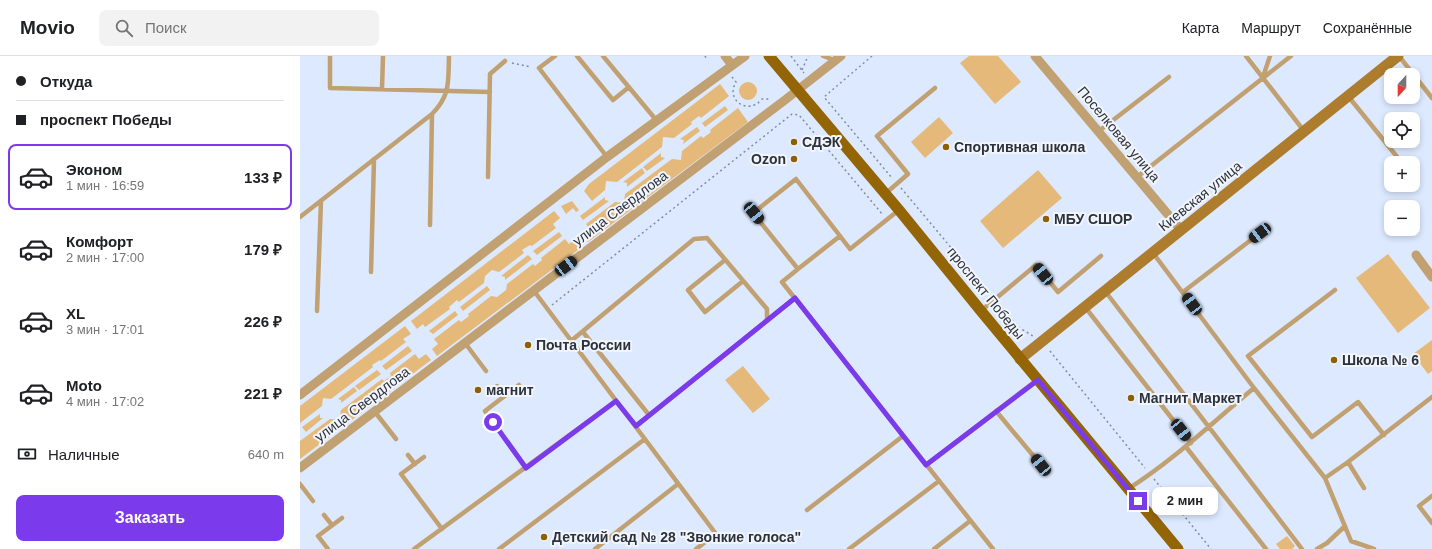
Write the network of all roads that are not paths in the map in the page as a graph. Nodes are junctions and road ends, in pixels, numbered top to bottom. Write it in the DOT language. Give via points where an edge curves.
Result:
graph roads {
  1 [pos="330,56"];
  2 [pos="383,56"];
  3 [pos="449,56"];
  4 [pos="555,56"];
  5 [pos="577,56"];
  6 [pos="603,56"];
  7 [pos="725,56"];
  8 [pos="745,56"];
  9 [pos="769,56"];
  10 [pos="823,56"];
  11 [pos="1035,56"];
  12 [pos="1246,56"];
  13 [pos="1270,56"];
  14 [pos="1291,56"];
  15 [pos="1398,56"];
  16 [pos="838,58"];
  17 [pos="505,61"];
  18 [pos="732,65"];
  19 [pos="1169,77"];
  20 [pos="1263,77"];
  21 [pos="628,87"];
  22 [pos="935,88"];
  23 [pos="382,90"];
  24 [pos="798,90"];
  25 [pos="447,91"];
  26 [pos="490,92"];
  27 [pos="1348,96"];
  28 [pos="1432,98"];
  29 [pos="432,114"];
  30 [pos="657,121"];
  31 [pos="1099,131"];
  32 [pos="1304,131"];
  33 [pos="1396,156"];
  34 [pos="607,157"];
  35 [pos="374,159"];
  36 [pos="488,177"];
  37 [pos="1137,177"];
  38 [pos="885,194"];
  39 [pos="321,201"];
  40 [pos="899,210"];
  41 [pos="300,218"];
  42 [pos="430,225"];
  43 [pos="1181,230"];
  44 [pos="1260,233"];
  45 [pos="840,236"];
  46 [pos="1153,252"];
  47 [pos="1416,255"];
  48 [pos="1101,256"];
  49 [pos="725,260"];
  50 [pos="798,269"];
  51 [pos="371,272"];
  52 [pos="1432,277"];
  53 [pos="743,281"];
  54 [pos="1335,290"];
  55 [pos="534,291"];
  56 [pos="1105,291"];
  57 [pos="1183,292"];
  58 [pos="795,298"];
  59 [pos="1085,307"];
  60 [pos="317,311"];
  61 [pos="981,312"];
  62 [pos="766,321"];
  63 [pos="583,332"];
  64 [pos="572,341"];
  65 [pos="465,343"];
  66 [pos="1020,359"];
  67 [pos="486,371"];
  68 [pos="1038,380"];
  69 [pos="519,385"];
  70 [pos="497,386"];
  71 [pos="1254,388"];
  72 [pos="300,395"];
  73 [pos="504,396"];
  74 [pos="1432,397"];
  75 [pos="616,401"];
  76 [pos="996,411"];
  77 [pos="375,412"];
  78 [pos="649,415"];
  79 [pos="636,426"];
  80 [pos="1208,426"];
  81 [pos="1384,435"];
  82 [pos="903,436"];
  83 [pos="396,439"];
  84 [pos="645,439"];
  85 [pos="1191,443"];
  86 [pos="1186,446"];
  87 [pos="408,455"];
  88 [pos="424,457"];
  89 [pos="1348,462"];
  90 [pos="415,464"];
  91 [pos="926,465"];
  92 [pos="1041,465"];
  93 [pos="300,468"];
  94 [pos="526,468"];
  95 [pos="1325,478"];
  96 [pos="938,481"];
  97 [pos="300,484"];
  98 [pos="678,484"];
  99 [pos="1364,488"];
  100 [pos="1128,489"];
  101 [pos="1432,496"];
  102 [pos="313,501"];
  103 [pos="807,510"];
  104 [pos="324,515"];
  105 [pos="342,518"];
  106 [pos="970,521"];
  107 [pos="1432,523"];
  108 [pos="332,525"];
  109 [pos="1345,526"];
  110 [pos="442,529"];
  111 [pos="328,549"];
  112 [pos="414,549"];
  113 [pos="499,549"];
  114 [pos="595,549"];
  115 [pos="696,549"];
  116 [pos="849,549"];
  117 [pos="934,549"];
  118 [pos="992,549"];
  119 [pos="1178,549"];
  120 [pos="1266,549"];
  121 [pos="1302,549"];
  122 [pos="1317,549"];
  123 [pos="1374,549"];
  1 -- 23 [label="lane" via="330,88"];
  2 -- 23 [label="lane"];
  3 -- 25 [label="lane"];
  4 -- 34 [label="lane" via="539,68"];
  5 -- 21 [label="lane" via="612,100"];
  6 -- 21 [label="lane"];
  7 -- 18 [label="street"];
  8 -- 18 [label="street"];
  9 -- 24 [label="main road, проспект Победы"];
  10 -- 16 [label="lane"];
  11 -- 31 [label="street, Поселковая улица"];
  12 -- 20 [label="lane"];
  13 -- 20 [label="lane"];
  14 -- 20 [label="lane"];
  15 -- 27 [label="main road, Киевская улица"];
  15 -- 28 [label="lane"];
  16 -- 24 [label="street, улица Свердлова"];
  17 -- 26 [label="lane" via="490,74"];
  18 -- 30 [label="street"];
  19 -- 31 [label="lane"];
  20 -- 32 [label="lane"];
  20 -- 37 [label="lane"];
  21 -- 30 [label="lane"];
  22 -- 38 [label="lane" via="877,136 908,174"];
  23 -- 25 [label="lane"];
  24 -- 38 [label="main road, проспект Победы"];
  24 -- 55 [label="street, улица Свердлова"];
  25 -- 26 [label="lane"];
  25 -- 29 [label="lane" via="441,105"];
  26 -- 36 [label="lane"];
  27 -- 32 [label="main road, Киевская улица"];
  27 -- 33 [label="lane"];
  29 -- 35 [label="lane"];
  29 -- 42 [label="lane"];
  30 -- 34 [label="street"];
  31 -- 37 [label="street, Поселковая улица"];
  32 -- 43 [label="main road, Киевская улица"];
  34 -- 72 [label="street"];
  35 -- 39 [label="lane"];
  35 -- 51 [label="lane"];
  37 -- 43 [label="street, Поселковая улица"];
  38 -- 40 [label="main road, проспект Победы"];
  39 -- 41 [label="lane"];
  39 -- 60 [label="lane"];
  40 -- 45 [label="lane" via="850,249"];
  40 -- 61 [label="main road, проспект Победы"];
  43 -- 46 [label="main road, Киевская улица"];
  44 -- 57 [label="lane"];
  45 -- 50 [label="lane"];
  45 -- 50 [label="lane" via="796,179 754,213"];
  46 -- 56 [label="main road, Киевская улица"];
  46 -- 57 [label="lane"];
  47 -- 52 [label="street"];
  48 -- 61 [label="lane" via="1058,292 1036,265"];
  49 -- 53 [label="lane"];
  49 -- 53 [label="lane" via="688,290 705,312"];
  49 -- 63 [label="lane" via="707,238 694,239"];
  50 -- 58 [label="lane" via="782,282"];
  53 -- 62 [label="lane" via="767,309"];
  54 -- 81 [label="lane" via="1248,356 1312,437 1358,402"];
  55 -- 64 [label="lane"];
  55 -- 65 [label="street, улица Свердлова"];
  56 -- 59 [label="main road, Киевская улица"];
  56 -- 80 [label="lane"];
  57 -- 71 [label="lane"];
  58 -- 62 [label="lane"];
  58 -- 82 [label="lane"];
  59 -- 66 [label="main road, Киевская улица"];
  59 -- 85 [label="lane"];
  61 -- 66 [label="main road, проспект Победы"];
  62 -- 78 [label="lane"];
  63 -- 64 [label="lane"];
  63 -- 78 [label="lane"];
  64 -- 75 [label="lane"];
  65 -- 67 [label="lane"];
  65 -- 77 [label="street, улица Свердлова"];
  66 -- 68 [label="main road, проспект Победы"];
  68 -- 76 [label="lane"];
  68 -- 100 [label="main road, проспект Победы"];
  69 -- 73 [label="lane"];
  70 -- 73 [label="lane"];
  71 -- 80 [label="lane"];
  71 -- 95 [label="lane"];
  73 -- 94 [label="lane" via="485,411"];
  74 -- 81 [label="lane"];
  75 -- 79 [label="lane"];
  75 -- 94 [label="lane"];
  76 -- 91 [label="lane"];
  76 -- 92 [label="lane"];
  77 -- 83 [label="lane"];
  77 -- 93 [label="street, улица Свердлова"];
  78 -- 79 [label="lane"];
  79 -- 84 [label="lane"];
  80 -- 85 [label="lane"];
  80 -- 121 [label="lane"];
  81 -- 89 [label="lane"];
  82 -- 91 [label="lane"];
  82 -- 103 [label="lane"];
  84 -- 98 [label="lane"];
  84 -- 113 [label="lane"];
  85 -- 86 [label="lane"];
  86 -- 100 [label="lane"];
  86 -- 120 [label="lane"];
  87 -- 90 [label="lane"];
  88 -- 90 [label="lane"];
  89 -- 95 [label="lane"];
  89 -- 99 [label="lane"];
  90 -- 110 [label="lane" via="401,474"];
  91 -- 96 [label="lane"];
  94 -- 110 [label="lane"];
  95 -- 109 [label="lane"];
  96 -- 106 [label="lane"];
  96 -- 116 [label="lane"];
  97 -- 102 [label="lane"];
  98 -- 114 [label="lane"];
  98 -- 115 [label="lane" via="716,534"];
  100 -- 119 [label="main road, проспект Победы"];
  101 -- 107 [label="lane" via="1419,506"];
  104 -- 108 [label="lane"];
  105 -- 108 [label="lane"];
  106 -- 117 [label="lane"];
  106 -- 118 [label="lane"];
  108 -- 111 [label="lane" via="318,536"];
  109 -- 122 [label="lane"];
  109 -- 123 [label="lane" via="1351,541"];
  110 -- 112 [label="lane"];
}
